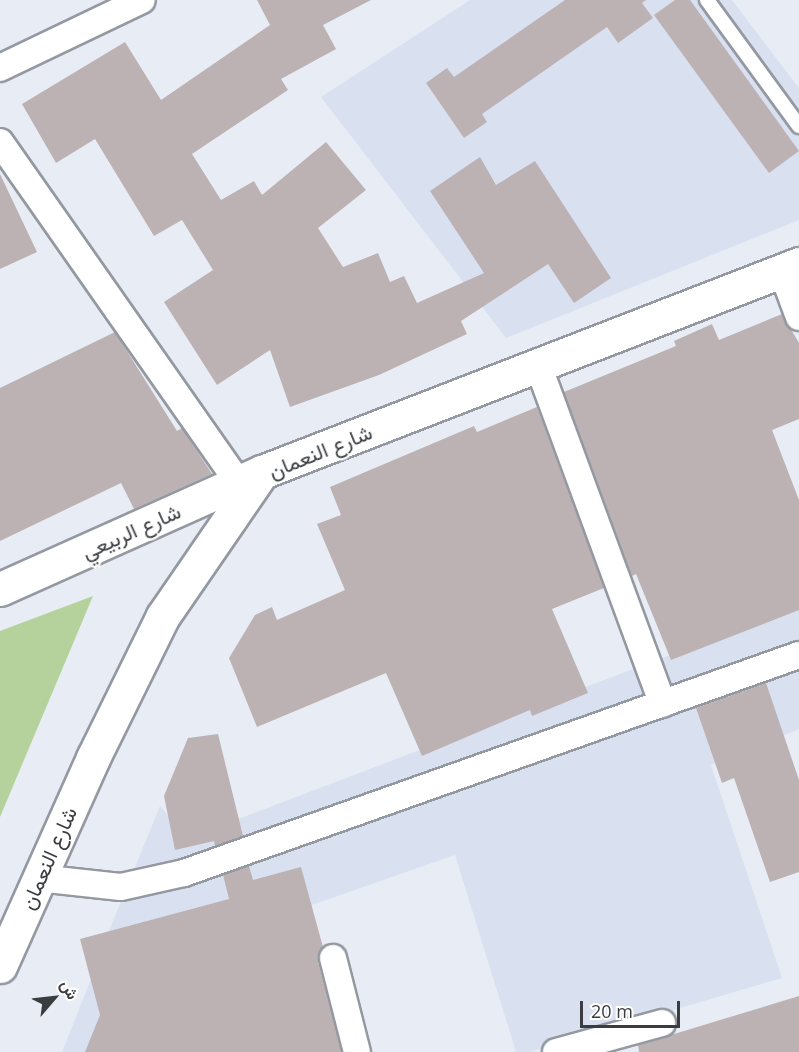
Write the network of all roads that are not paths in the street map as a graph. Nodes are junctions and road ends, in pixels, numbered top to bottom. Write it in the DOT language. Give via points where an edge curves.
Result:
graph roads {
  1 [pos="142,0"];
  2 [pos="707,0"];
  3 [pos="0,68"];
  4 [pos="799,126"];
  5 [pos="0,142"];
  6 [pos="791,268"];
  7 [pos="799,317"];
  8 [pos="538,365"];
  9 [pos="251,478"];
  10 [pos="0,589"];
  11 [pos="799,655"];
  12 [pos="663,704"];
  13 [pos="38,878"];
  14 [pos="333,958"];
  15 [pos="0,966"];
  16 [pos="662,1023"];
  17 [pos="357,1052"];
  18 [pos="556,1052"];
  1 -- 3 [label="street"];
  2 -- 4 [label="lane"];
  5 -- 9 [label="street"];
  6 -- 7 [label="street"];
  6 -- 8 [label="main road, شارع النعمان"];
  8 -- 9 [label="main road, شارع النعمان"];
  8 -- 12 [label="street"];
  9 -- 10 [label="main road, شارع الربيعي"];
  9 -- 13 [label="main road, شارع النعمان" via="163,616"];
  11 -- 12 [label="street"];
  12 -- 13 [label="street" via="184,873 121,887"];
  13 -- 15 [label="main road, شارع النعمان"];
  14 -- 17 [label="street"];
  16 -- 18 [label="street"];
}
